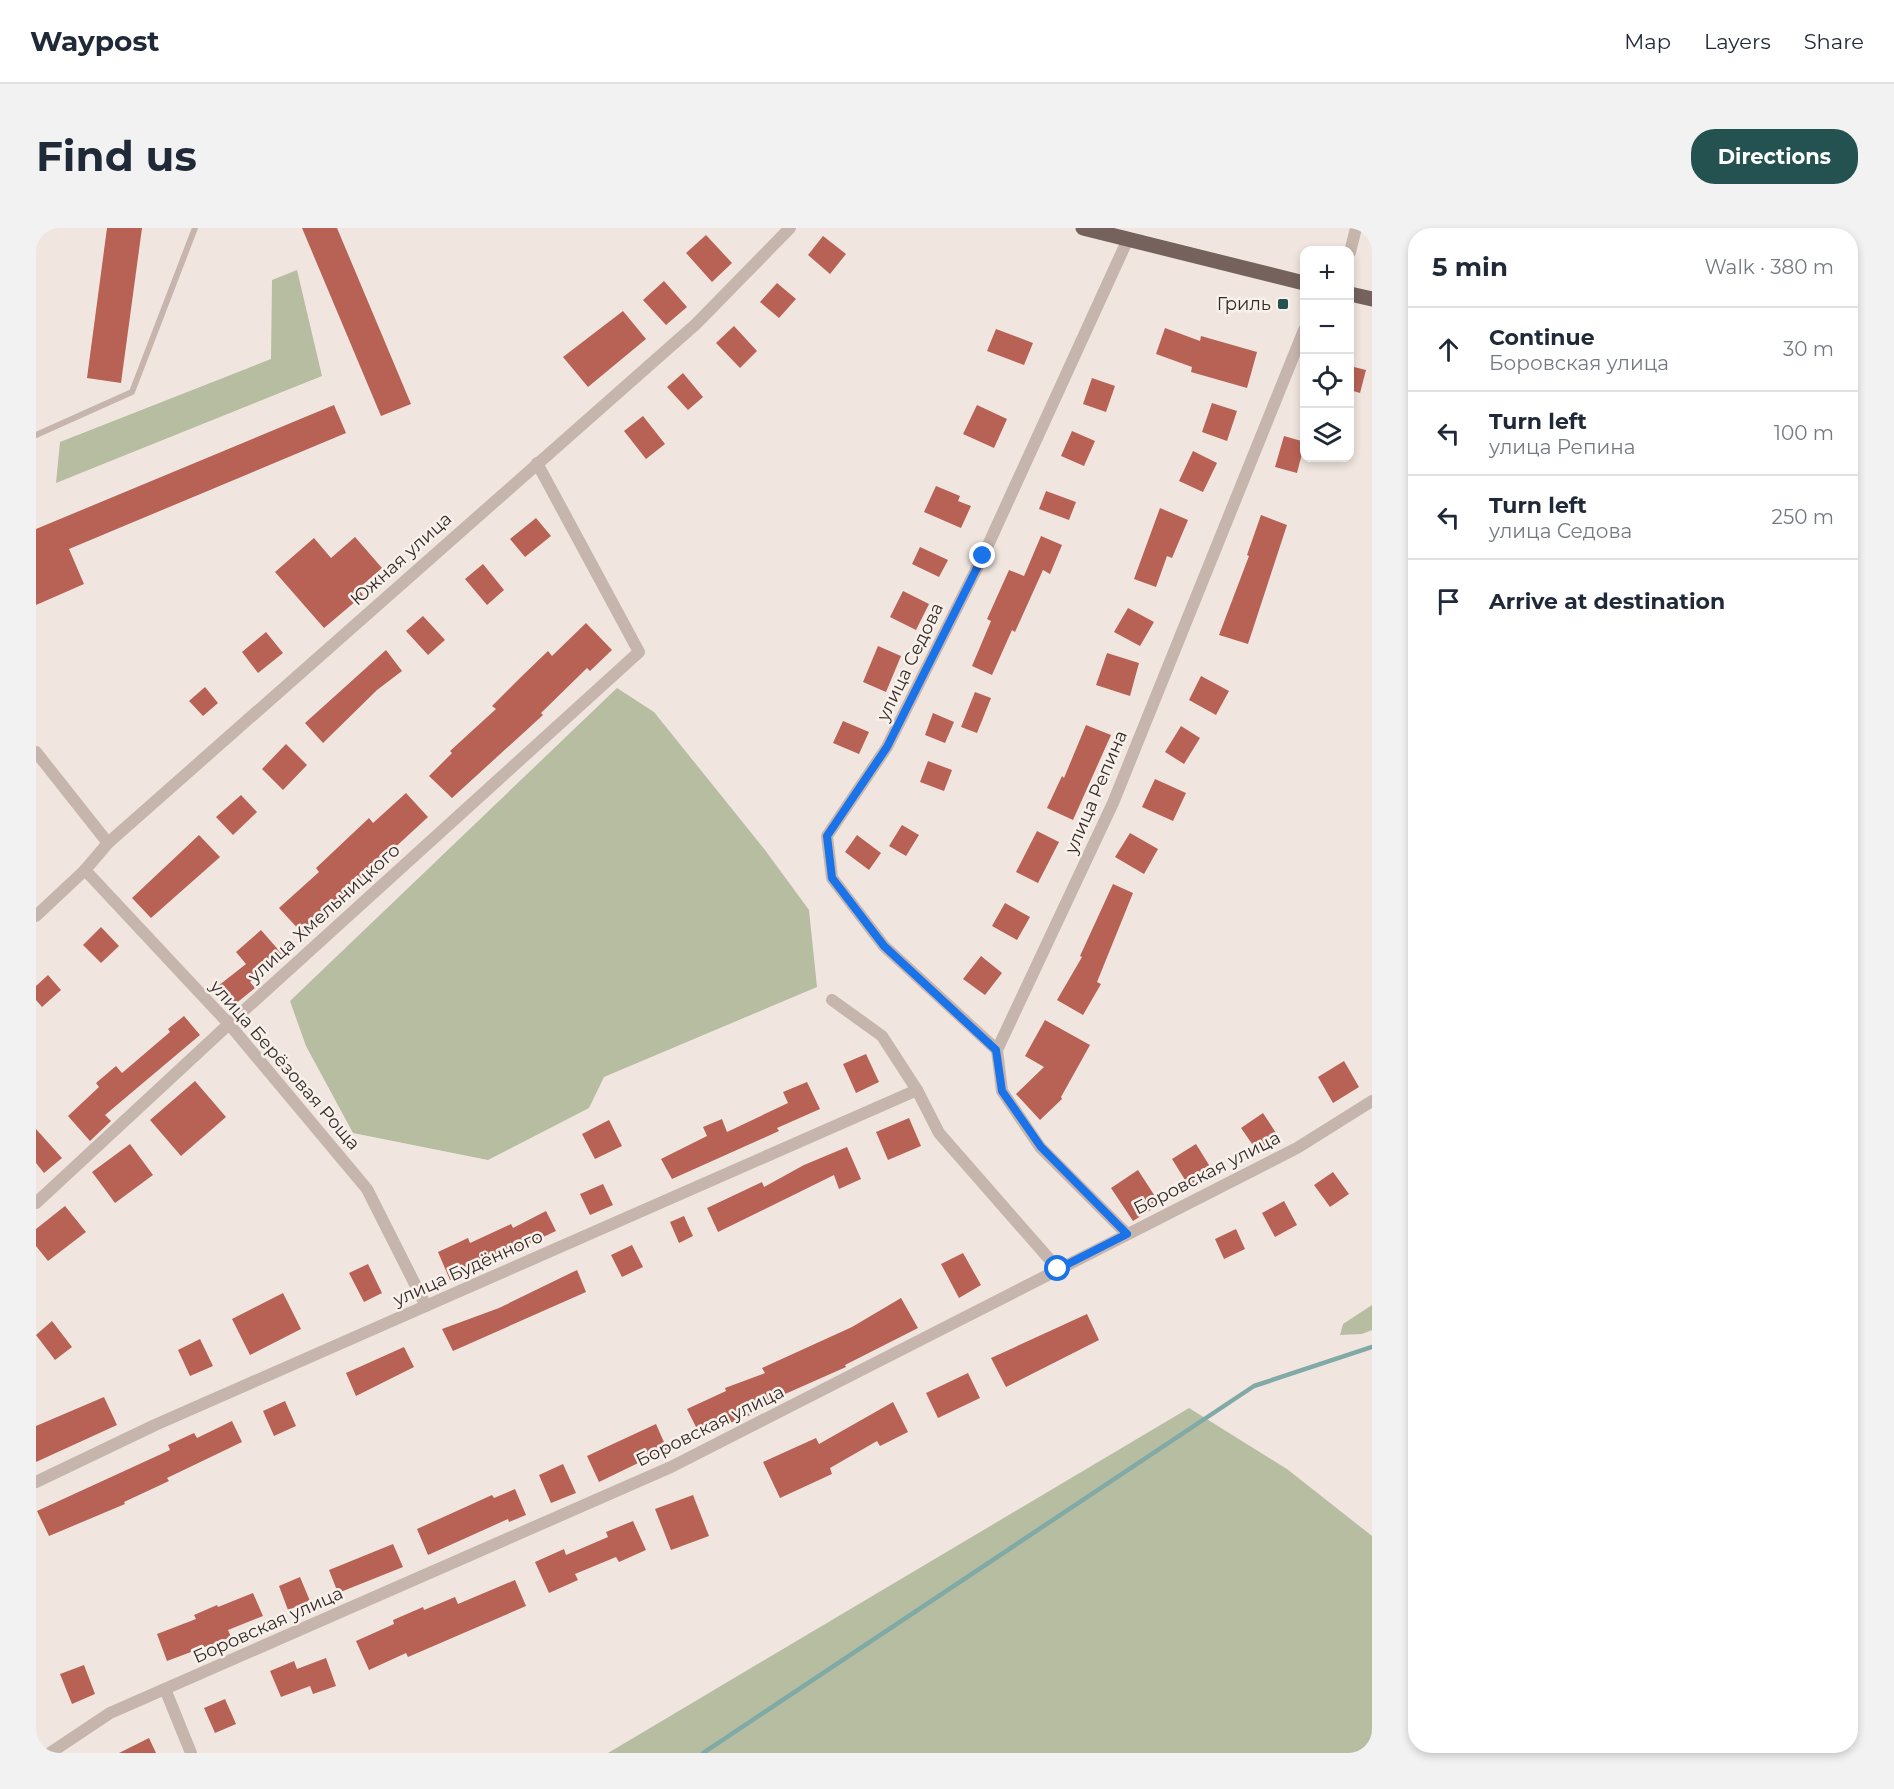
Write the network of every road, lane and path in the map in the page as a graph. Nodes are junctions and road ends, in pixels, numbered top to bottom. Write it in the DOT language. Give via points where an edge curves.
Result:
graph roads {
  1 [pos="195,228"];
  2 [pos="790,228"];
  3 [pos="1083,228"];
  4 [pos="1356,228"];
  5 [pos="1128,239"];
  6 [pos="1352,246"];
  7 [pos="1300,282"];
  8 [pos="1354,295"];
  9 [pos="1372,299"];
  10 [pos="1300,342"];
  11 [pos="36,435"];
  12 [pos="537,463"];
  13 [pos="36,752"];
  14 [pos="108,843"];
  15 [pos="85,870"];
  16 [pos="36,916"];
  17 [pos="832,1000"];
  18 [pos="229,1024"];
  19 [pos="996,1050"];
  20 [pos="917,1090"];
  21 [pos="1372,1101"];
  22 [pos="36,1203"];
  23 [pos="1127,1234"];
  24 [pos="1058,1269"];
  25 [pos="426,1306"];
  26 [pos="36,1482"];
  27 [pos="165,1689"];
  28 [pos="50,1753"];
  29 [pos="191,1753"];
  1 -- 11 [label="lane" via="132,392"];
  2 -- 12 [label="street, Южная улица" via="696,324"];
  3 -- 5 [label="main road"];
  4 -- 6 [label="street"];
  5 -- 7 [label="main road"];
  5 -- 19 [label="street, улица Седова" via="983,556 887,747 827,836 832,878 884,946"];
  8 -- 9 [label="main road"];
  10 -- 19 [label="street, улица Репина" via="1113,803"];
  12 -- 14 [label="street, Южная улица"];
  12 -- 18 [label="street, улица Хмельницкого" via="639,652"];
  13 -- 14 [label="street"];
  14 -- 15 [label="street, Южная улица"];
  15 -- 16 [label="street, Южная улица"];
  15 -- 18 [label="street, улица Берёзовая Роща"];
  17 -- 20 [label="street" via="882,1036"];
  18 -- 22 [label="street, улица Хмельницкого"];
  18 -- 25 [label="street, улица Берёзовая Роща" via="367,1189"];
  19 -- 23 [label="street" via="1002,1091 1041,1147"];
  20 -- 24 [label="street" via="939,1133"];
  20 -- 25 [label="street, улица Будённого"];
  21 -- 23 [label="street, Боровская улица" via="1297,1148"];
  23 -- 24 [label="street, Боровская улица"];
  24 -- 27 [label="street, Боровская улица" via="671,1467"];
  25 -- 26 [label="street, улица Будённого" via="155,1425"];
  27 -- 28 [label="street, Боровская улица" via="110,1713"];
  27 -- 29 [label="street"];
}
